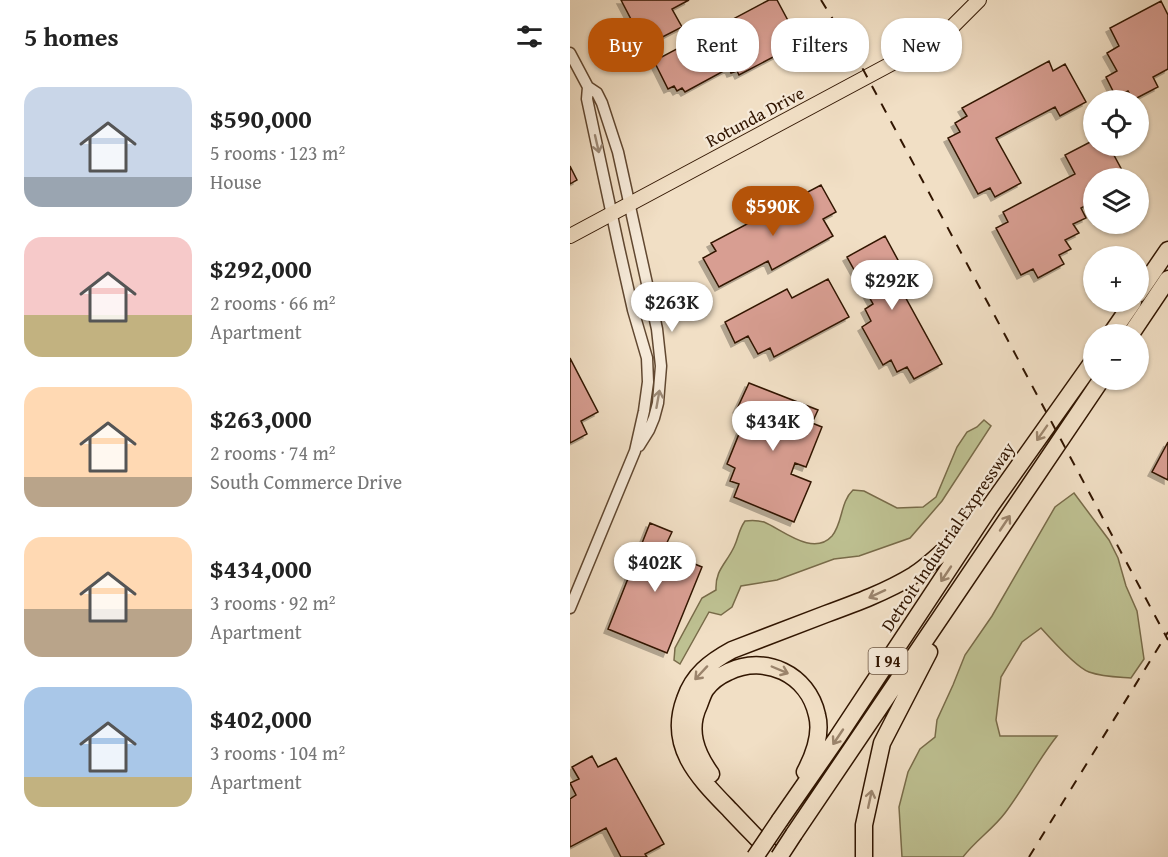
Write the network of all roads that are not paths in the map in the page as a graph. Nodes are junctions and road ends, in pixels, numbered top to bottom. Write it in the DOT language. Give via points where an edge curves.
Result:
graph roads {
  1 [pos="980,0"];
  2 [pos="570,53"];
  3 [pos="588,87"];
  4 [pos="629,204"];
  5 [pos="612,213"];
  6 [pos="570,236"];
  7 [pos="1168,250"];
  8 [pos="1149,278"];
  9 [pos="1168,279"];
  10 [pos="1138,324"];
  11 [pos="1083,376"];
  12 [pos="1094,390"];
  13 [pos="635,451"];
  14 [pos="989,508"];
  15 [pos="966,581"];
  16 [pos="570,608"];
  17 [pos="782,817"];
  18 [pos="755,857"];
  19 [pos="777,857"];
  20 [pos="790,857"];
  21 [pos="864,857"];
  1 -- 4 [label="main road, Rotunda Drive" via="946,33"];
  2 -- 3 [label="street"];
  3 -- 4 [label="street" via="597,93 602,104"];
  3 -- 5 [label="street, one-way" via="587,99"];
  4 -- 5 [label="main road, Rotunda Drive"];
  13 -- 4 [label="street, one-way" via="654,418 661,366 657,329"];
  5 -- 6 [label="main road, Rotunda Drive"];
  5 -- 13 [label="street" via="648,370 648,390"];
  7 -- 8 [label="highway"];
  9 -- 10 [label="highway"];
  11 -- 14 [label="highway, Detroit Industrial Expressway / I 94, one-way"];
  15 -- 12 [label="highway, I 94, one-way"];
  13 -- 16 [label="street"];
  14 -- 17 [label="highway, Detroit Industrial Expressway / I 94, one-way"];
  14 -- 19 [label="highway, one-way" via="915,574 867,598 732,650 708,665 692,682 680,715 687,757 700,778"];
  15 -- 19 [label="highway, I 94, bridge"];
  21 -- 15 [label="highway, one-way" via="864,825 882,743"];
  17 -- 18 [label="highway, Detroit Industrial Expressway / I 94, bridge"];
  20 -- 17 [label="highway, one-way" via="721,787 696,749 696,710 706,689 717,677 744,666 762,664 784,670 800,682 813,703 818,722 811,760"];
}
